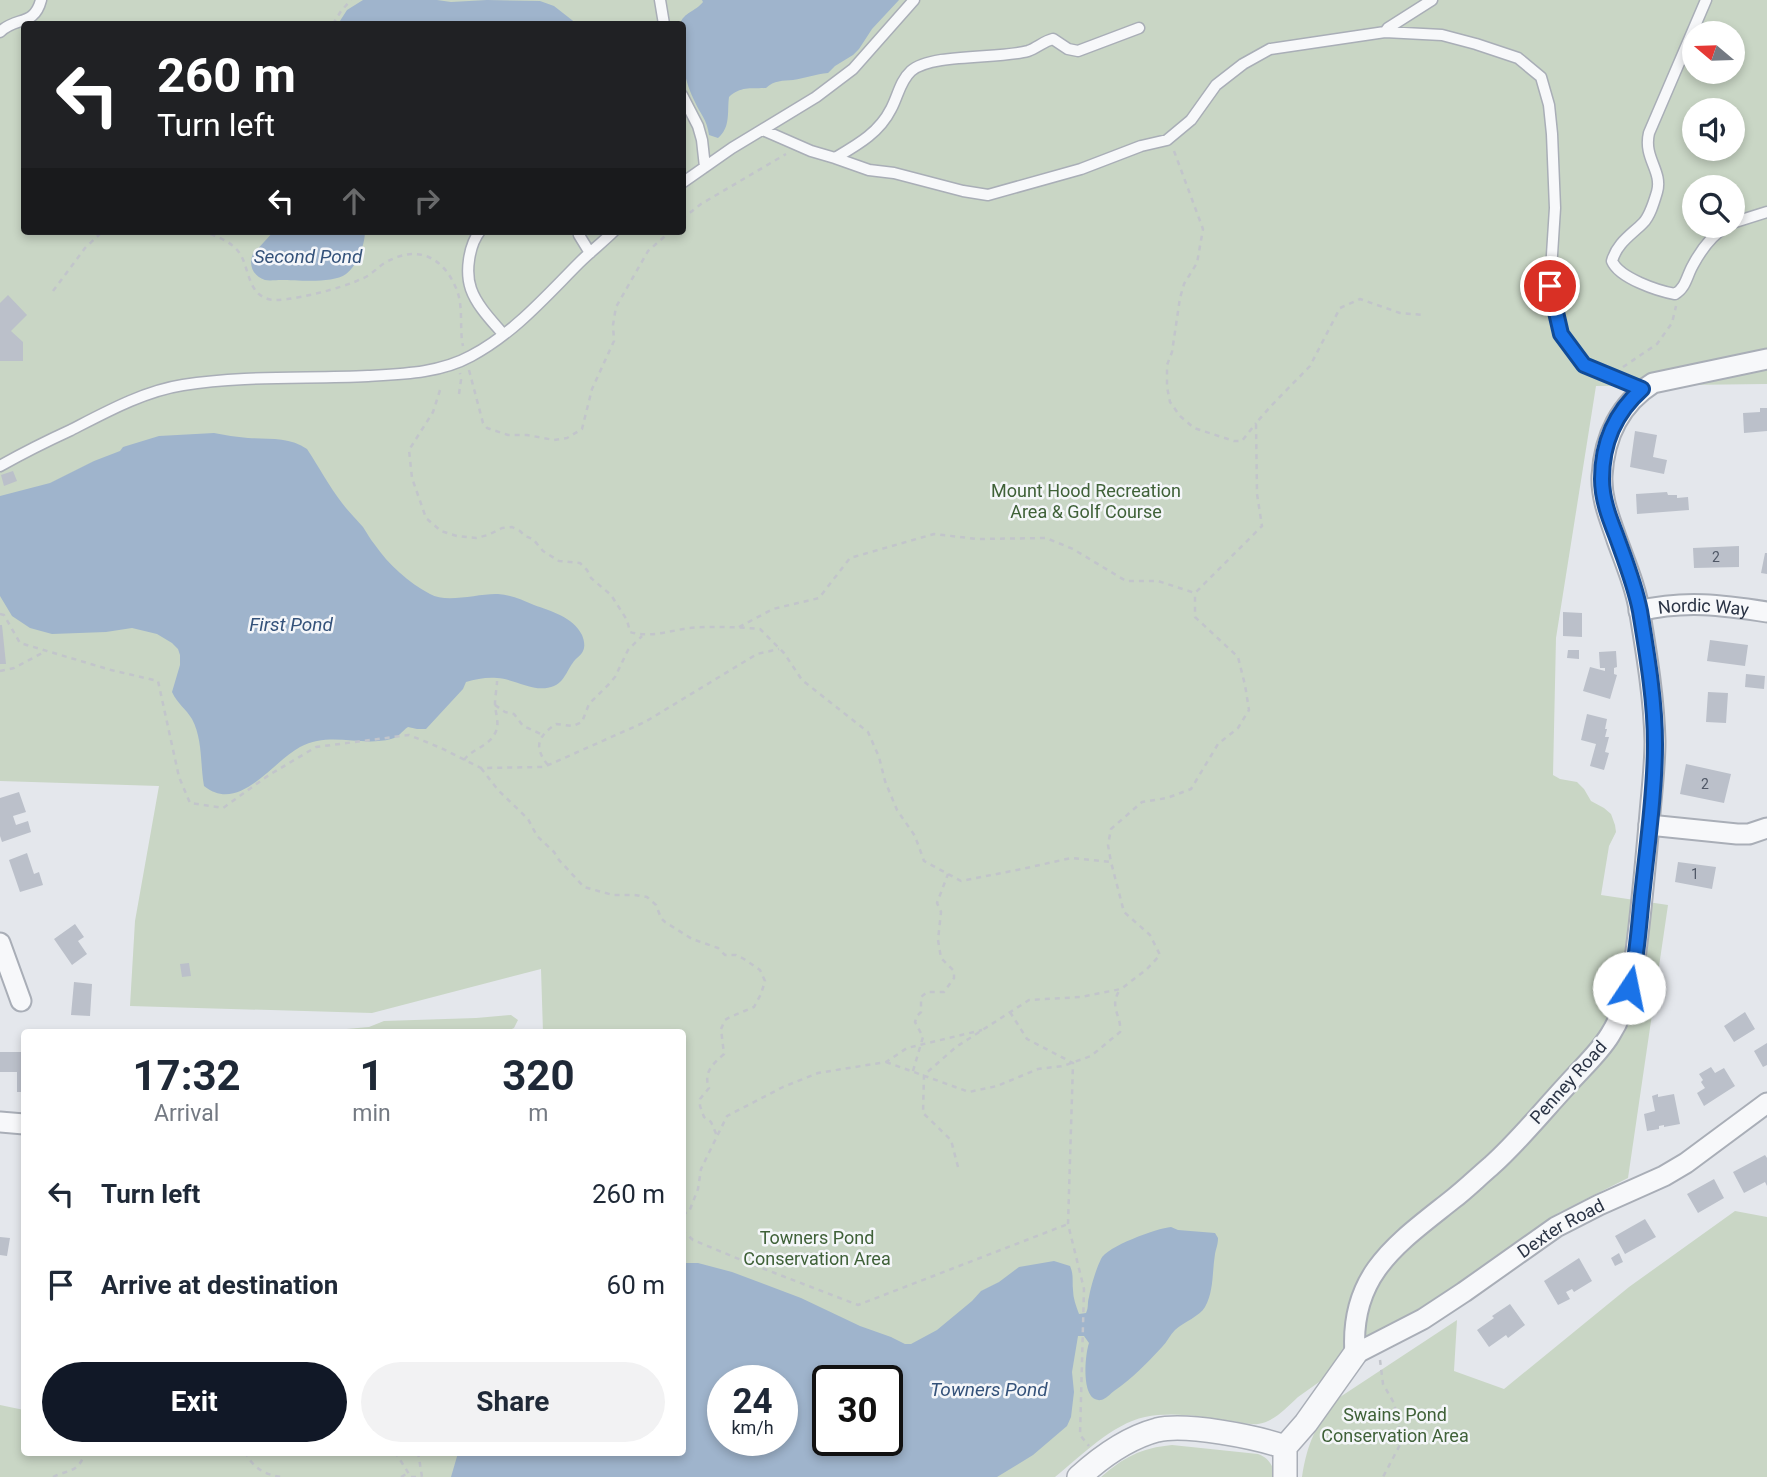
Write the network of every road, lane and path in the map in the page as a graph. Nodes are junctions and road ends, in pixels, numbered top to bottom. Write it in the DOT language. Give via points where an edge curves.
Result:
graph roads {
  1 [pos="41,0"];
  2 [pos="351,0"];
  3 [pos="660,0"];
  4 [pos="914,0"];
  5 [pos="1432,0"];
  6 [pos="1706,0"];
  7 [pos="335,21"];
  8 [pos="664,21"];
  9 [pos="1139,28"];
  10 [pos="0,32"];
  11 [pos="1385,32"];
  12 [pos="686,105"];
  13 [pos="763,130"];
  14 [pos="1170,138"];
  15 [pos="806,149"];
  16 [pos="835,158"];
  17 [pos="705,167"];
  18 [pos="686,180"];
  19 [pos="1767,212"];
  20 [pos="686,216"];
  21 [pos="1745,219"];
  22 [pos="99,235"];
  23 [pos="210,235"];
  24 [pos="476,235"];
  25 [pos="580,235"];
  26 [pos="610,235"];
  27 [pos="666,235"];
  28 [pos="1712,238"];
  29 [pos="590,253"];
  30 [pos="53,291"];
  31 [pos="1679,292"];
  32 [pos="1424,314"];
  33 [pos="503,334"];
  34 [pos="467,358"];
  35 [pos="1767,359"];
  36 [pos="458,370"];
  37 [pos="1603,373"];
  38 [pos="1642,389"];
  39 [pos="440,390"];
  40 [pos="458,394"];
  41 [pos="1256,424"];
  42 [pos="0,466"];
  43 [pos="1195,593"];
  44 [pos="1639,611"];
  45 [pos="1767,612"];
  46 [pos="0,614"];
  47 [pos="739,628"];
  48 [pos="642,636"];
  49 [pos="779,649"];
  50 [pos="46,651"];
  51 [pos="0,670"];
  52 [pos="497,681"];
  53 [pos="495,705"];
  54 [pos="543,734"];
  55 [pos="464,760"];
  56 [pos="548,765"];
  57 [pos="481,768"];
  58 [pos="1649,825"];
  59 [pos="1767,828"];
  60 [pos="1111,862"];
  61 [pos="948,874"];
  62 [pos="0,943"];
  63 [pos="1121,989"];
  64 [pos="21,1000"];
  65 [pos="1010,1012"];
  66 [pos="985,1029"];
  67 [pos="920,1044"];
  68 [pos="886,1062"];
  69 [pos="1073,1063"];
  70 [pos="913,1071"];
  71 [pos="924,1075"];
  72 [pos="1767,1103"];
  73 [pos="0,1122"];
  74 [pos="21,1124"];
  75 [pos="717,1136"];
  76 [pos="958,1167"];
  77 [pos="686,1213"];
  78 [pos="1068,1224"];
  79 [pos="686,1234"];
  80 [pos="1362,1350"];
  81 [pos="1080,1435"];
  82 [pos="1285,1447"];
  83 [pos="84,1456"];
  84 [pos="247,1456"];
  85 [pos="398,1456"];
  86 [pos="418,1456"];
  87 [pos="410,1476"];
  88 [pos="53,1477"];
  89 [pos="282,1477"];
  90 [pos="401,1477"];
  91 [pos="421,1477"];
  92 [pos="1079,1477"];
  93 [pos="1285,1477"];
  94 [pos="1382,1477"];
  1 -- 10 [label="lane" via="36,14 10,23"];
  2 -- 7 [label="path"];
  3 -- 8 [label="lane"];
  4 -- 13 [label="lane" via="853,69"];
  5 -- 11 [label="lane"];
  6 -- 31 [label="lane" via="1649,133 1648,150 1658,191 1645,221 1619,245 1612,261 1632,279 1669,293"];
  9 -- 16 [label="lane" via="1078,51 1053,39 1028,51 948,59 915,68 881,124"];
  11 -- 14 [label="lane" via="1270,49 1216,85 1191,120"];
  11 -- 37 [label="lane" via="1442,35 1476,44 1518,58 1541,77 1549,105 1554,166 1550,286 1561,334 1584,365"];
  12 -- 17 [label="lane" via="698,126"];
  13 -- 15 [label="lane"];
  13 -- 17 [label="lane"];
  14 -- 16 [label="lane" via="988,195 869,170"];
  14 -- 41 [label="path" via="1203,229 1197,263 1184,284 1167,366 1170,402 1194,428 1234,441 1242,441"];
  15 -- 16 [label="lane"];
  15 -- 20 [label="path" via="779,157"];
  17 -- 18 [label="lane"];
  19 -- 21 [label="lane"];
  22 -- 30 [label="path"];
  23 -- 34 [label="path" via="236,249 254,288 272,299 352,284 406,255 430,258 442,266 457,289"];
  24 -- 33 [label="lane" via="468,258 470,289"];
  25 -- 29 [label="lane"];
  26 -- 29 [label="lane"];
  27 -- 34 [label="path" via="648,251 616,307 614,341 592,388 582,429 575,434 554,440 487,428"];
  28 -- 31 [label="lane"];
  29 -- 33 [label="lane"];
  31 -- 37 [label="path" via="1672,323 1657,344 1622,368"];
  32 -- 41 [label="path" via="1400,313 1360,299 1340,307 1310,366"];
  33 -- 34 [label="lane"];
  34 -- 42 [label="lane" via="411,373 265,377 155,391"];
  35 -- 38 [label="street" via="1665,379"];
  36 -- 40 [label="path"];
  37 -- 38 [label="lane"];
  38 -- 44 [label="street, Penney Road" via="1614,425 1602,480 1605,508"];
  39 -- 48 [label="path" via="433,412 409,450 412,478 426,518 441,531 476,538 512,527 559,561 579,563 611,595 630,632"];
  41 -- 43 [label="path" via="1262,526"];
  43 -- 47 [label="path" via="1158,581 1126,581 1046,538 934,534 850,558 819,598 773,609"];
  43 -- 60 [label="path" via="1195,617 1238,657 1249,710 1238,728 1219,744 1191,789 1142,802 1111,829"];
  44 -- 45 [label="street, Nordic Way" via="1715,604"];
  44 -- 58 [label="street, Penney Road" via="1655,741"];
  46 -- 50 [label="path" via="20,643"];
  47 -- 48 [label="path" via="691,628"];
  47 -- 49 [label="path" via="760,629"];
  48 -- 54 [label="path" via="628,650 615,677 589,704 582,722 556,724"];
  49 -- 56 [label="path" via="757,654 645,722"];
  49 -- 61 [label="path" via="802,680 869,732 897,810 915,836 924,861"];
  50 -- 51 [label="path"];
  50 -- 55 [label="path" via="158,681 179,777 190,803 223,808 316,747 409,735"];
  52 -- 53 [label="path"];
  53 -- 54 [label="path"];
  53 -- 55 [label="path" via="498,724 494,736"];
  54 -- 56 [label="path" via="539,751"];
  55 -- 57 [label="path"];
  56 -- 57 [label="path"];
  57 -- 75 [label="path" via="584,887 647,897 665,922 760,970 765,981 761,994 754,1007 725,1020 721,1030 724,1054 709,1068 709,1088 700,1099 704,1117"];
  58 -- 59 [label="street" via="1737,834"];
  58 -- 80 [label="street, Penney Road" via="1632,974 1610,1036 1494,1163 1385,1258 1360,1301 1354,1338"];
  60 -- 61 [label="path" via="1071,858 961,881"];
  60 -- 63 [label="path" via="1124,912 1150,935 1160,955"];
  61 -- 67 [label="path" via="937,903 941,912 938,940 940,958 954,971 954,978 944,992 926,992 921,997 921,1013 915,1022 923,1037"];
  62 -- 64 [label="street"];
  63 -- 65 [label="path" via="1080,998 1029,1000"];
  63 -- 69 [label="path" via="1115,999 1120,1032 1091,1056"];
  65 -- 66 [label="path"];
  65 -- 69 [label="path" via="1027,1039"];
  66 -- 67 [label="path"];
  66 -- 71 [label="path"];
  67 -- 68 [label="path"];
  67 -- 70 [label="path"];
  68 -- 70 [label="path"];
  68 -- 75 [label="path" via="818,1073 783,1087 727,1116"];
  69 -- 71 [label="path" via="1038,1069 969,1092"];
  69 -- 78 [label="path"];
  70 -- 71 [label="path"];
  71 -- 76 [label="path" via="923,1113 951,1140"];
  72 -- 80 [label="street, Dexter Road" via="1686,1163 1556,1227 1423,1319"];
  73 -- 74 [label="street"];
  75 -- 77 [label="path"];
  78 -- 79 [label="path" via="858,1305"];
  78 -- 81 [label="path" via="1084,1289"];
  80 -- 82 [label="street"];
  80 -- 94 [label="path" via="1380,1359 1383,1384 1394,1403 1402,1441"];
  82 -- 92 [label="street" via="1210,1431 1164,1429 1126,1443"];
  82 -- 93 [label="street"];
  83 -- 88 [label="path" via="74,1470"];
  84 -- 89 [label="path" via="257,1469"];
  85 -- 87 [label="path"];
  86 -- 91 [label="path"];
  87 -- 90 [label="path"];
  87 -- 91 [label="path"];
}
